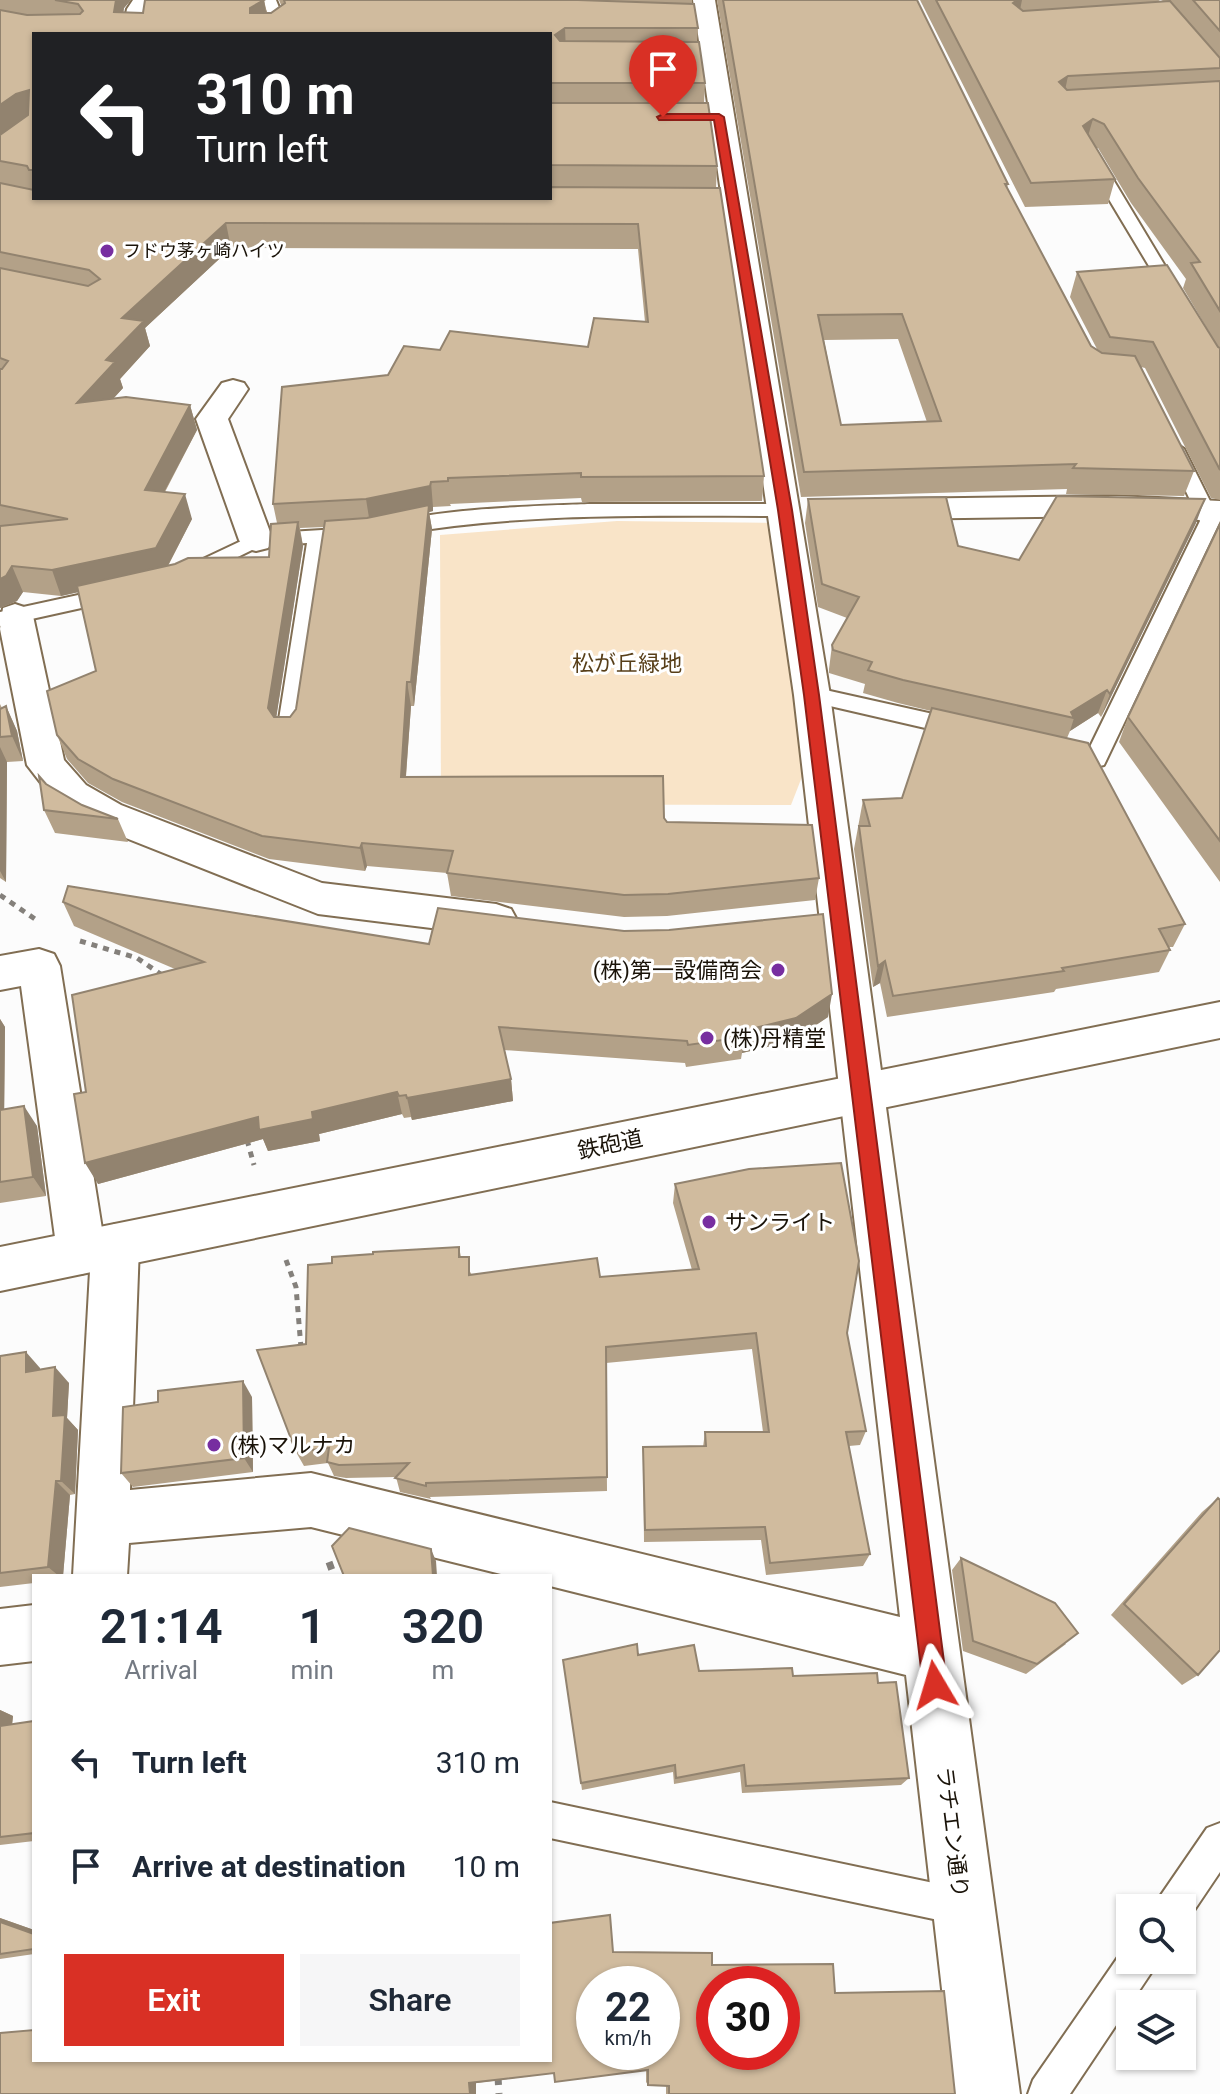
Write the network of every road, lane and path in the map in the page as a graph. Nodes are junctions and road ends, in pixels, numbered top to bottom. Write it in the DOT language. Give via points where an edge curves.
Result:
graph roads {
  1 [pos="145,0"];
  2 [pos="269,0"];
  3 [pos="699,31"];
  4 [pos="134,32"];
  5 [pos="267,32"];
  6 [pos="1088,151"];
  7 [pos="1181,306"];
  8 [pos="233,389"];
  9 [pos="1164,428"];
  10 [pos="858,509"];
  11 [pos="798,510"];
  12 [pos="1213,511"];
  13 [pos="318,537"];
  14 [pos="256,540"];
  15 [pos="175,580"];
  16 [pos="131,590"];
  17 [pos="8,617"];
  18 [pos="812,695"];
  19 [pos="288,732"];
  20 [pos="976,732"];
  21 [pos="1051,749"];
  22 [pos="0,895"];
  23 [pos="532,924"];
  24 [pos="47,927"];
  25 [pos="72,939"];
  26 [pos="0,973"];
  27 [pos="170,981"];
  28 [pos="1220,1020"];
  29 [pos="860,1093"];
  30 [pos="242,1125"];
  31 [pos="256,1170"];
  32 [pos="98,1249"];
  33 [pos="286,1259"];
  34 [pos="0,1269"];
  35 [pos="301,1363"];
  36 [pos="311,1500"];
  37 [pos="103,1519"];
  38 [pos="100,1574"];
  39 [pos="333,1574"];
  40 [pos="32,1633"];
  41 [pos="0,1637"];
  42 [pos="931,1653"];
  43 [pos="552,1820"];
  44 [pos="1220,1841"];
  45 [pos="1184,1894"];
  46 [pos="962,1907"];
  47 [pos="1128,1974"];
  48 [pos="498,2071"];
  49 [pos="499,2094"];
  50 [pos="987,2094"];
  51 [pos="1047,2094"];
  1 -- 4 [label="street"];
  2 -- 5 [label="lane" via="279,25"];
  3 -- 11 [label="street, ラチエン通り" via="704,117 717,202"];
  6 -- 7 [label="lane"];
  8 -- 14 [label="street" via="212,419"];
  9 -- 12 [label="lane"];
  10 -- 12 [label="street" via="1117,506"];
  11 -- 13 [label="lane" via="443,518 378,532"];
  11 -- 18 [label="street, ラチエン通り"];
  12 -- 21 [label="lane" via="1096,759"];
  13 -- 14 [label="lane"];
  13 -- 19 [label="lane"];
  14 -- 15 [label="lane"];
  16 -- 17 [label="lane"];
  17 -- 23 [label="street" via="46,765 72,795 107,815 318,898"];
  18 -- 20 [label="lane"];
  18 -- 29 [label="street, ラチエン通り" via="823,919"];
  22 -- 24 [label="path"];
  25 -- 27 [label="path" via="137,958"];
  26 -- 32 [label="street" via="39,966"];
  28 -- 29 [label="street, 鉄砲道"];
  29 -- 32 [label="street, 鉄砲道"];
  29 -- 42 [label="street, ラチエン通り"];
  30 -- 31 [label="path"];
  32 -- 34 [label="street, 鉄砲道"];
  32 -- 37 [label="street"];
  33 -- 35 [label="path" via="296,1287"];
  36 -- 37 [label="street"];
  36 -- 39 [label="path"];
  36 -- 42 [label="street"];
  37 -- 38 [label="street"];
  40 -- 41 [label="street"];
  42 -- 46 [label="street, ラチエン通り"];
  43 -- 46 [label="lane"];
  44 -- 45 [label="lane"];
  46 -- 50 [label="street, ラチエン通り"];
  47 -- 51 [label="lane"];
  48 -- 49 [label="path"];
}
